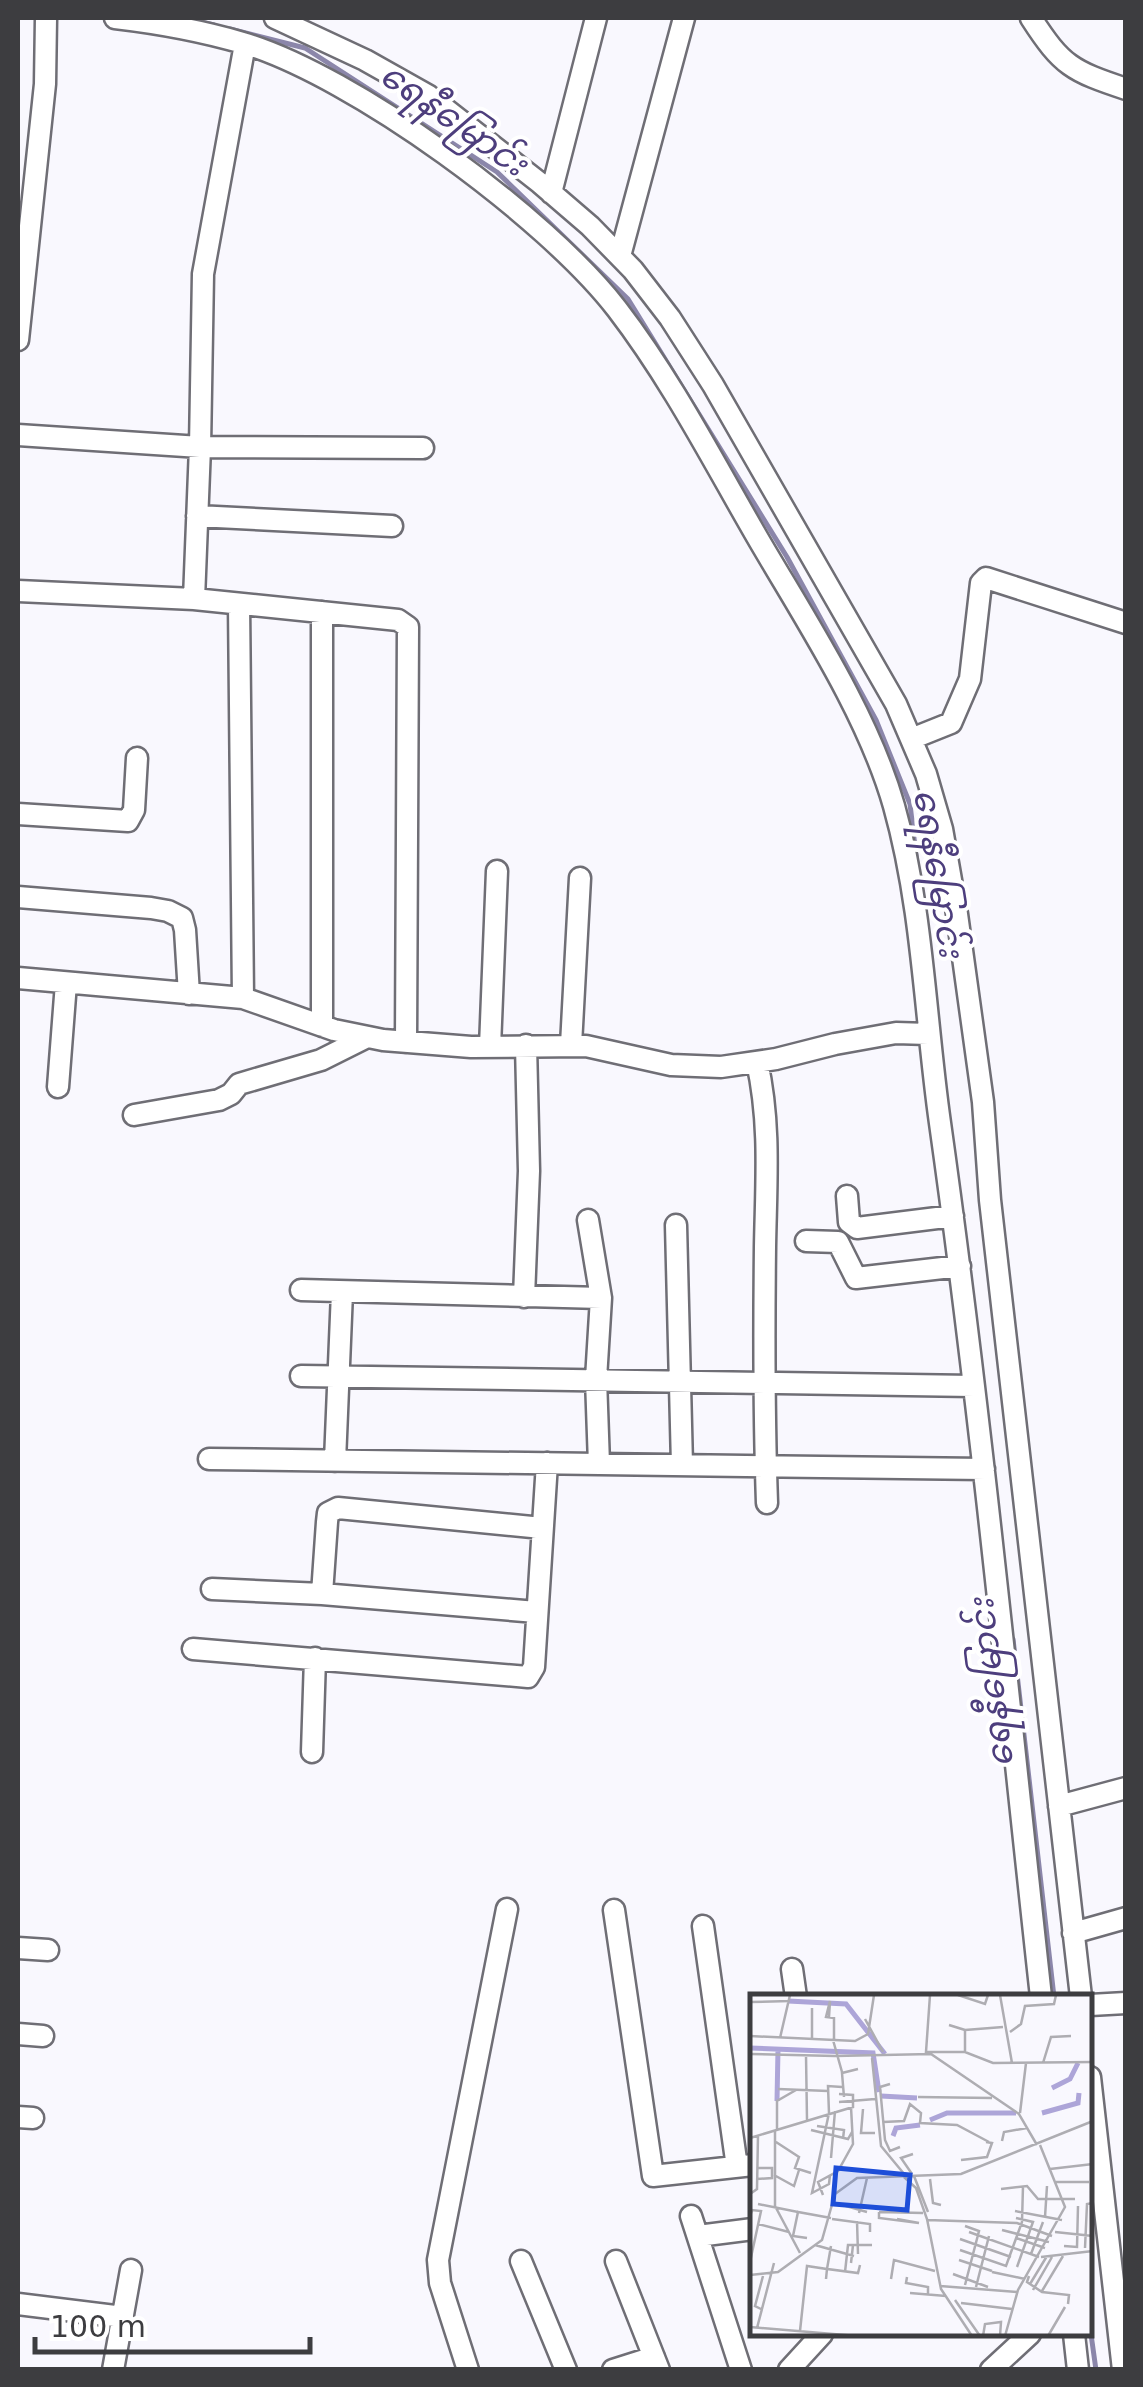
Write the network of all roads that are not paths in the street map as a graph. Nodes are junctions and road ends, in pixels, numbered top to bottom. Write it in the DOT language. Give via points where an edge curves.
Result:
graph roads {
  1 [pos="46,18"];
  2 [pos="115,18"];
  3 [pos="274,18"];
  4 [pos="596,18"];
  5 [pos="684,18"];
  6 [pos="1031,18"];
  7 [pos="317,26"];
  8 [pos="246,44"];
  9 [pos="1126,89"];
  10 [pos="27,165"];
  11 [pos="551,193"];
  12 [pos="23,247"];
  13 [pos="620,256"];
  14 [pos="18,337"];
  15 [pos="707,380"];
  16 [pos="683,403"];
  17 [pos="18,435"];
  18 [pos="200,448"];
  19 [pos="423,448"];
  20 [pos="197,516"];
  21 [pos="392,526"];
  22 [pos="18,592"];
  23 [pos="194,599"];
  24 [pos="239,604"];
  25 [pos="322,612"];
  26 [pos="1126,623"];
  27 [pos="911,739"];
  28 [pos="137,758"];
  29 [pos="18,814"];
  30 [pos="497,871"];
  31 [pos="580,878"];
  32 [pos="18,897"];
  33 [pos="18,978"];
  34 [pos="66,982"];
  35 [pos="188,994"];
  36 [pos="242,998"];
  37 [pos="322,1026"];
  38 [pos="928,1034"];
  39 [pos="367,1037"];
  40 [pos="406,1042"];
  41 [pos="526,1045"];
  42 [pos="572,1045"];
  43 [pos="490,1047"];
  44 [pos="757,1062"];
  45 [pos="58,1087"];
  46 [pos="134,1115"];
  47 [pos="847,1196"];
  48 [pos="953,1216"];
  49 [pos="588,1220"];
  50 [pos="676,1225"];
  51 [pos="806,1241"];
  52 [pos="960,1266"];
  53 [pos="301,1290"];
  54 [pos="342,1292"];
  55 [pos="524,1298"];
  56 [pos="600,1298"];
  57 [pos="301,1376"];
  58 [pos="340,1376"];
  59 [pos="596,1378"];
  60 [pos="681,1380"];
  61 [pos="764,1380"];
  62 [pos="973,1386"];
  63 [pos="209,1459"];
  64 [pos="336,1461"];
  65 [pos="547,1464"];
  66 [pos="599,1464"];
  67 [pos="682,1465"];
  68 [pos="766,1466"];
  69 [pos="984,1469"];
  70 [pos="766,1503"];
  71 [pos="542,1528"];
  72 [pos="212,1589"];
  73 [pos="322,1594"];
  74 [pos="536,1612"];
  75 [pos="194,1649"];
  76 [pos="315,1658"];
  77 [pos="312,1752"];
  78 [pos="1126,1788"];
  79 [pos="1059,1806"];
  80 [pos="507,1909"];
  81 [pos="614,1910"];
  82 [pos="1126,1918"];
  83 [pos="703,1926"];
  84 [pos="1073,1932"];
  85 [pos="18,1948"];
  86 [pos="48,1950"];
  87 [pos="792,1968"];
  88 [pos="796,1994"];
  89 [pos="1041,1994"];
  90 [pos="1081,1994"];
  91 [pos="1126,2003"];
  92 [pos="1093,2004"];
  93 [pos="18,2034"];
  94 [pos="43,2036"];
  95 [pos="1093,2103"];
  96 [pos="745,2166"];
  97 [pos="750,2230"];
  98 [pos="1110,2253"];
  99 [pos="521,2261"];
  100 [pos="616,2261"];
  101 [pos="131,2270"];
  102 [pos="18,2304"];
  103 [pos="122,2317"];
  104 [pos="819,2337"];
  105 [pos="1027,2337"];
  106 [pos="1074,2337"];
  107 [pos="656,2363"];
  108 [pos="112,2370"];
  109 [pos="468,2370"];
  110 [pos="566,2370"];
  111 [pos="613,2370"];
  112 [pos="741,2370"];
  113 [pos="789,2370"];
  114 [pos="991,2370"];
  115 [pos="1078,2370"];
  116 [pos="1123,2370"];
  1 -- 10 [label="street" via="45,84"];
  2 -- 8 [label="street"];
  3 -- 7 [label="street"];
  4 -- 11 [label="street"];
  5 -- 13 [label="street"];
  6 -- 9 [label="street" via="1070,68"];
  7 -- 11 [label="street" via="429,96"];
  8 -- 16 [label="street" via="368,104 546,234 613,304"];
  8 -- 18 [label="street" via="203,274"];
  10 -- 12 [label="street"];
  11 -- 13 [label="street"];
  12 -- 14 [label="street"];
  13 -- 15 [label="street" via="670,318"];
  15 -- 16 [label="street"];
  15 -- 27 [label="street"];
  16 -- 38 [label="street" via="860,719 893,802"];
  17 -- 18 [label="street"];
  18 -- 19 [label="street"];
  18 -- 20 [label="street"];
  20 -- 21 [label="street"];
  20 -- 23 [label="street"];
  22 -- 23 [label="street"];
  23 -- 24 [label="street"];
  24 -- 25 [label="street"];
  24 -- 36 [label="street"];
  25 -- 37 [label="street"];
  25 -- 40 [label="street" via="398,620 408,628"];
  26 -- 27 [label="street" via="986,578 970,679 951,722"];
  27 -- 79 [label="street" via="942,829 972,1022"];
  28 -- 29 [label="street" via="128,820"];
  30 -- 43 [label="street"];
  31 -- 42 [label="street"];
  32 -- 35 [label="street" via="151,908 182,918"];
  33 -- 34 [label="street"];
  34 -- 35 [label="street"];
  34 -- 45 [label="street"];
  35 -- 36 [label="street"];
  36 -- 37 [label="street"];
  37 -- 39 [label="street"];
  38 -- 44 [label="street" via="865,1038"];
  38 -- 48 [label="street"];
  39 -- 40 [label="street"];
  39 -- 46 [label="street" via="321,1060 239,1084 219,1100"];
  40 -- 43 [label="street"];
  41 -- 42 [label="street"];
  41 -- 43 [label="street"];
  41 -- 55 [label="street"];
  42 -- 44 [label="street" via="671,1064"];
  44 -- 61 [label="street" via="768,1161"];
  47 -- 48 [label="street" via="849,1222 857,1228"];
  48 -- 52 [label="street"];
  49 -- 56 [label="street"];
  50 -- 60 [label="street"];
  51 -- 52 [label="street" via="838,1242 856,1278"];
  52 -- 62 [label="street"];
  53 -- 54 [label="street"];
  54 -- 55 [label="street"];
  54 -- 58 [label="street"];
  55 -- 56 [label="street"];
  56 -- 59 [label="street"];
  57 -- 58 [label="street"];
  58 -- 59 [label="street"];
  58 -- 64 [label="street"];
  59 -- 60 [label="street"];
  59 -- 66 [label="street"];
  60 -- 61 [label="street"];
  60 -- 67 [label="street"];
  61 -- 62 [label="street"];
  61 -- 68 [label="street"];
  62 -- 69 [label="street"];
  63 -- 64 [label="street"];
  64 -- 65 [label="street"];
  65 -- 66 [label="street"];
  65 -- 71 [label="street"];
  66 -- 67 [label="street"];
  67 -- 68 [label="street"];
  68 -- 69 [label="street"];
  68 -- 70 [label="street"];
  69 -- 89 [label="street"];
  71 -- 73 [label="street" via="332,1510"];
  71 -- 74 [label="street"];
  72 -- 73 [label="street"];
  73 -- 74 [label="street"];
  74 -- 76 [label="street" via="528,1676"];
  75 -- 76 [label="street"];
  76 -- 77 [label="street"];
  78 -- 79 [label="street"];
  79 -- 84 [label="street"];
  80 -- 109 [label="street" via="438,2260"];
  81 -- 96 [label="street" via="653,2176"];
  82 -- 84 [label="street"];
  83 -- 96 [label="street"];
  84 -- 90 [label="street"];
  85 -- 86 [label="street"];
  87 -- 88 [label="street"];
  91 -- 92 [label="street"];
  93 -- 94 [label="street"];
  95 -- 98 [label="street"];
  97 -- 112 [label="street" via="694,2226"];
  98 -- 116 [label="street"];
  99 -- 110 [label="street"];
  100 -- 107 [label="street"];
  101 -- 103 [label="street"];
  102 -- 103 [label="street"];
  103 -- 108 [label="street"];
  104 -- 113 [label="street"];
  105 -- 114 [label="street"];
  106 -- 115 [label="street"];
  107 -- 111 [label="street"];
}
